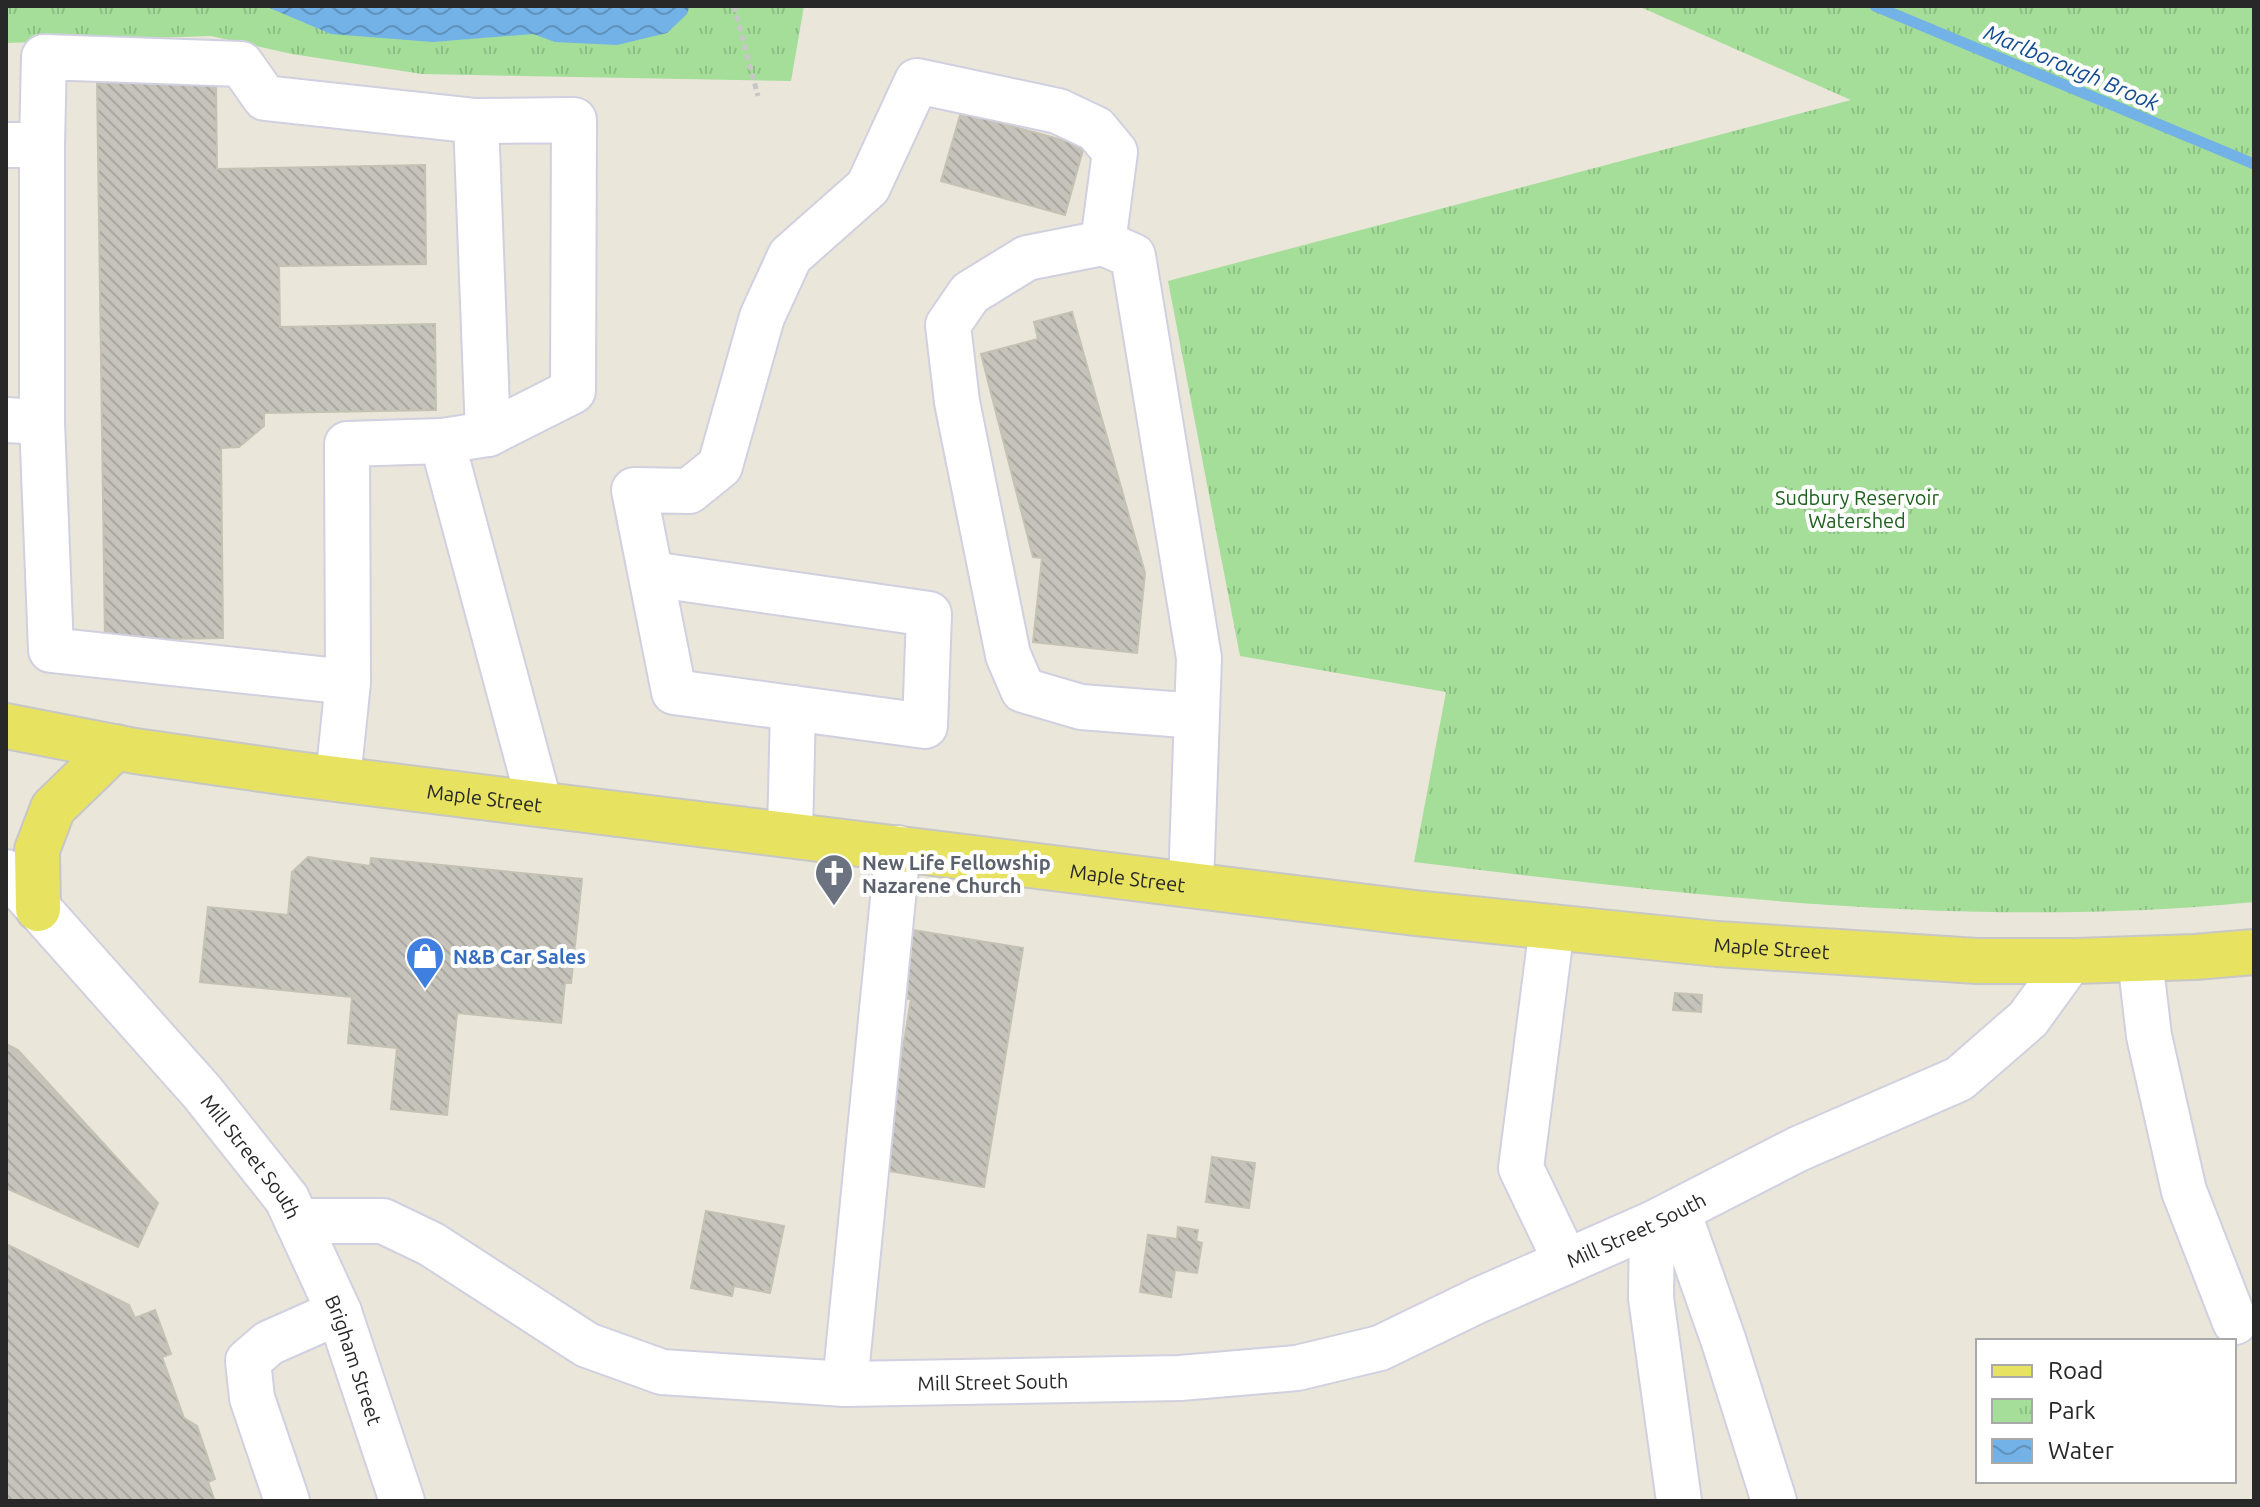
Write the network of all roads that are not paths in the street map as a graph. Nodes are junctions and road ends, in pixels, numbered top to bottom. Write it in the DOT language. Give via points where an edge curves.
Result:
graph roads {
  1 [pos="476,121"];
  2 [pos="24,145"];
  3 [pos="1103,243"];
  4 [pos="24,421"];
  5 [pos="488,434"];
  6 [pos="442,441"];
  7 [pos="651,574"];
  8 [pos="348,682"];
  9 [pos="793,708"];
  10 [pos="1197,716"];
  11 [pos="6,726"];
  12 [pos="116,747"];
  13 [pos="338,779"];
  14 [pos="539,802"];
  15 [pos="790,835"];
  16 [pos="898,848"];
  17 [pos="6,872"];
  18 [pos="1191,885"];
  19 [pos="38,909"];
  20 [pos="1552,927"];
  21 [pos="2254,952"];
  22 [pos="2140,959"];
  23 [pos="2070,961"];
  24 [pos="1665,1217"];
  25 [pos="297,1221"];
  26 [pos="1566,1262"];
  27 [pos="339,1312"];
  28 [pos="2235,1322"];
  29 [pos="845,1384"];
  30 [pos="287,1501"];
  31 [pos="402,1501"];
  32 [pos="1679,1501"];
  33 [pos="1774,1501"];
  1 -- 2 [label="street" via="265,98 241,64 44,57"];
  1 -- 5 [label="street"];
  1 -- 5 [label="street" via="574,120 573,391"];
  2 -- 4 [label="street"];
  3 -- 7 [label="street" via="1115,152 1096,129 1058,111 917,81 868,187 790,256 762,317 720,466 689,491 634,490"];
  3 -- 10 [label="street" via="1133,256 1199,658"];
  3 -- 10 [label="street" via="1027,258 970,293 948,325 957,402 1008,655 1023,690 1081,707"];
  4 -- 8 [label="street" via="51,650"];
  5 -- 6 [label="street"];
  6 -- 8 [label="street" via="347,444"];
  6 -- 14 [label="street"];
  7 -- 9 [label="street" via="674,692"];
  7 -- 9 [label="street" via="929,614 925,726"];
  8 -- 13 [label="street"];
  9 -- 15 [label="street"];
  10 -- 18 [label="street"];
  11 -- 12 [label="main road, Maple Street"];
  12 -- 13 [label="main road, Maple Street"];
  12 -- 19 [label="main road" via="53,808 37,850"];
  13 -- 14 [label="main road, Maple Street"];
  14 -- 15 [label="main road, Maple Street"];
  15 -- 16 [label="main road, Maple Street"];
  16 -- 18 [label="main road, Maple Street"];
  16 -- 29 [label="street"];
  17 -- 19 [label="street, Mill Street South"];
  18 -- 20 [label="main road, Maple Street"];
  19 -- 25 [label="street, Mill Street South" via="202,1092 287,1199"];
  20 -- 23 [label="main road, Maple Street" via="1717,944 1977,961"];
  20 -- 26 [label="street" via="1521,1168"];
  21 -- 22 [label="main road, Maple Street"];
  22 -- 23 [label="main road, Maple Street"];
  22 -- 28 [label="street" via="2149,1036 2184,1191"];
  23 -- 24 [label="street, Mill Street South" via="2028,1019 1959,1079 1798,1149"];
  24 -- 26 [label="street, Mill Street South"];
  24 -- 32 [label="street" via="1651,1298"];
  24 -- 33 [label="street" via="1724,1342"];
  25 -- 27 [label="street, Brigham Street"];
  25 -- 29 [label="street, Mill Street South" via="383,1221 431,1244 587,1345 662,1372"];
  26 -- 29 [label="street, Mill Street South" via="1380,1348 1297,1368 1180,1378"];
  27 -- 30 [label="street" via="269,1343 248,1361 252,1398"];
  27 -- 31 [label="street, Brigham Street"];
}
